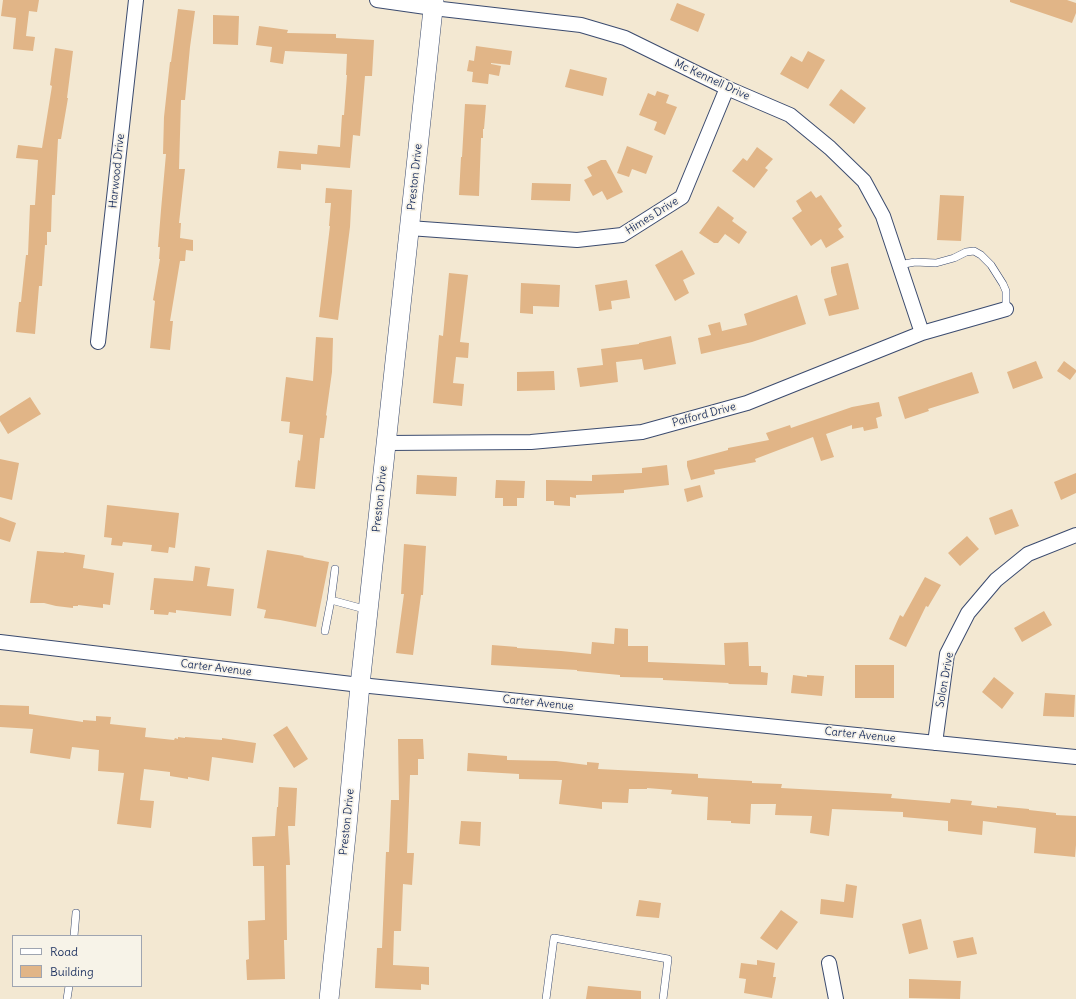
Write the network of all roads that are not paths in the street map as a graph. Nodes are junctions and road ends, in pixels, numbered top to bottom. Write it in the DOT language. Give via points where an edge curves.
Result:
graph roads {
  1 [pos="136,0"];
  2 [pos="377,0"];
  3 [pos="433,4"];
  4 [pos="727,88"];
  5 [pos="409,228"];
  6 [pos="899,265"];
  7 [pos="1006,310"];
  8 [pos="922,333"];
  9 [pos="98,342"];
  10 [pos="386,443"];
  11 [pos="1076,535"];
  12 [pos="335,569"];
  13 [pos="330,600"];
  14 [pos="368,610"];
  15 [pos="325,631"];
  16 [pos="0,642"];
  17 [pos="360,685"];
  18 [pos="935,742"];
  19 [pos="1076,757"];
  20 [pos="76,912"];
  21 [pos="74,935"];
  22 [pos="829,963"];
  23 [pos="69,987"];
  24 [pos="67,999"];
  25 [pos="329,999"];
  26 [pos="546,999"];
  27 [pos="663,999"];
  28 [pos="836,999"];
  1 -- 9 [label="street, Harwood Drive"];
  2 -- 3 [label="street, Mc Kennell Drive"];
  3 -- 4 [label="street, Mc Kennell Drive" via="581,25 625,38"];
  3 -- 5 [label="street, Preston Drive"];
  4 -- 5 [label="street, Himes Drive" via="682,197 622,235 577,240"];
  4 -- 6 [label="street, Mc Kennell Drive" via="790,115 864,181 883,216"];
  5 -- 10 [label="street, Preston Drive"];
  6 -- 7 [label="lane" via="915,262 936,263 974,251 991,265 1003,284 1006,291"];
  6 -- 8 [label="street, Mc Kennell Drive"];
  7 -- 8 [label="street, Pafford Drive"];
  8 -- 10 [label="street, Pafford Drive" via="747,403 642,432 531,442"];
  10 -- 14 [label="street, Preston Drive"];
  11 -- 18 [label="street, Solon Drive" via="1028,554 996,580 968,613 947,654"];
  12 -- 13 [label="lane"];
  13 -- 14 [label="lane"];
  13 -- 15 [label="lane"];
  14 -- 17 [label="street, Preston Drive"];
  16 -- 17 [label="street, Carter Avenue"];
  17 -- 18 [label="street, Carter Avenue"];
  17 -- 25 [label="street, Preston Drive"];
  18 -- 19 [label="street, Carter Avenue"];
  20 -- 21 [label="lane"];
  22 -- 28 [label="street"];
  23 -- 24 [label="lane"];
  26 -- 27 [label="lane" via="554,938 668,959"];
}
